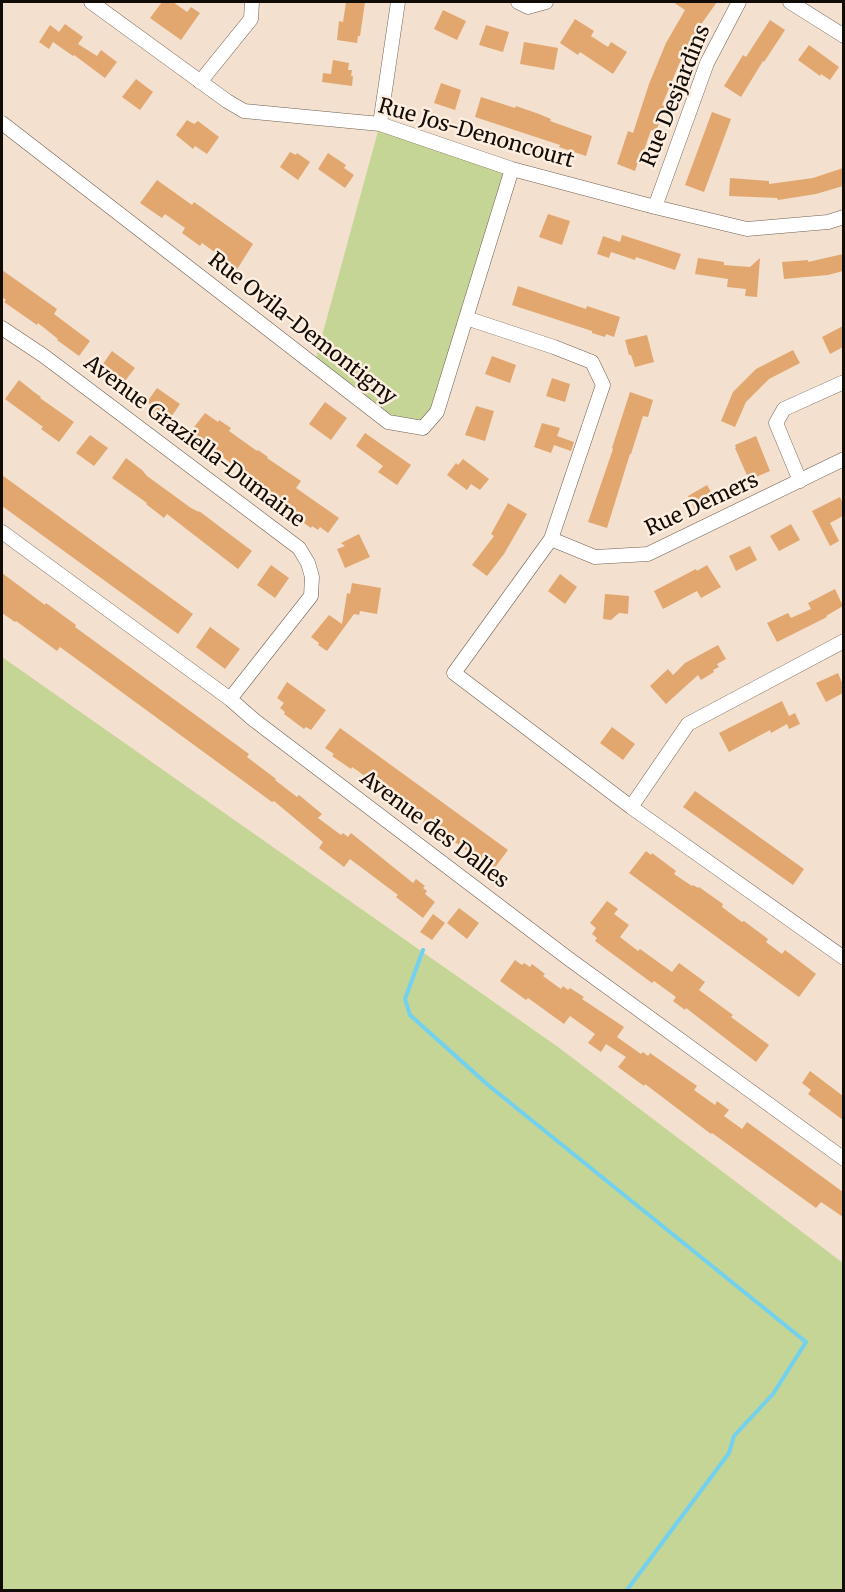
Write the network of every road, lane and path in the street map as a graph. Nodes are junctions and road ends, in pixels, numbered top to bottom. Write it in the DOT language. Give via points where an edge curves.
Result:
graph roads {
  1 [pos="91,2"];
  2 [pos="252,2"];
  3 [pos="398,2"];
  4 [pos="518,2"];
  5 [pos="546,2"];
  6 [pos="739,2"];
  7 [pos="790,2"];
  8 [pos="843,36"];
  9 [pos="200,82"];
  10 [pos="2,123"];
  11 [pos="380,124"];
  12 [pos="512,169"];
  13 [pos="655,207"];
  14 [pos="843,217"];
  15 [pos="466,318"];
  16 [pos="2,328"];
  17 [pos="843,382"];
  18 [pos="843,459"];
  19 [pos="800,481"];
  20 [pos="2,532"];
  21 [pos="551,539"];
  22 [pos="843,641"];
  23 [pos="230,699"];
  24 [pos="631,807"];
  25 [pos="843,958"];
  26 [pos="843,1159"];
  1 -- 9 [label="street, Rue Jos-Denoncourt"];
  2 -- 9 [label="street" via="251,19"];
  3 -- 11 [label="street"];
  4 -- 5 [label="street" via="528,7"];
  6 -- 13 [label="street, Rue Desjardins" via="707,63"];
  7 -- 8 [label="street"];
  9 -- 11 [label="street, Rue Jos-Denoncourt" via="244,111"];
  10 -- 15 [label="street, Rue Ovila-Demontigny" via="388,422 423,428 437,412"];
  11 -- 12 [label="street, Rue Jos-Denoncourt"];
  12 -- 13 [label="street, Rue Jos-Denoncourt"];
  12 -- 15 [label="street, Rue Ovila-Demontigny"];
  13 -- 14 [label="street, Rue Jos-Denoncourt" via="747,228 828,222"];
  15 -- 21 [label="street" via="592,362 603,385"];
  16 -- 23 [label="street, Avenue Graziella-Dumaine" via="299,548 312,577 311,596"];
  17 -- 19 [label="street" via="784,409 776,423"];
  18 -- 19 [label="street, Rue Demers"];
  19 -- 21 [label="street, Rue Demers" via="648,554 595,557"];
  20 -- 23 [label="street, Avenue des Dalles"];
  21 -- 24 [label="street" via="454,673"];
  22 -- 24 [label="street" via="688,724"];
  23 -- 26 [label="street, Avenue des Dalles" via="569,960"];
  24 -- 25 [label="street"];
}
